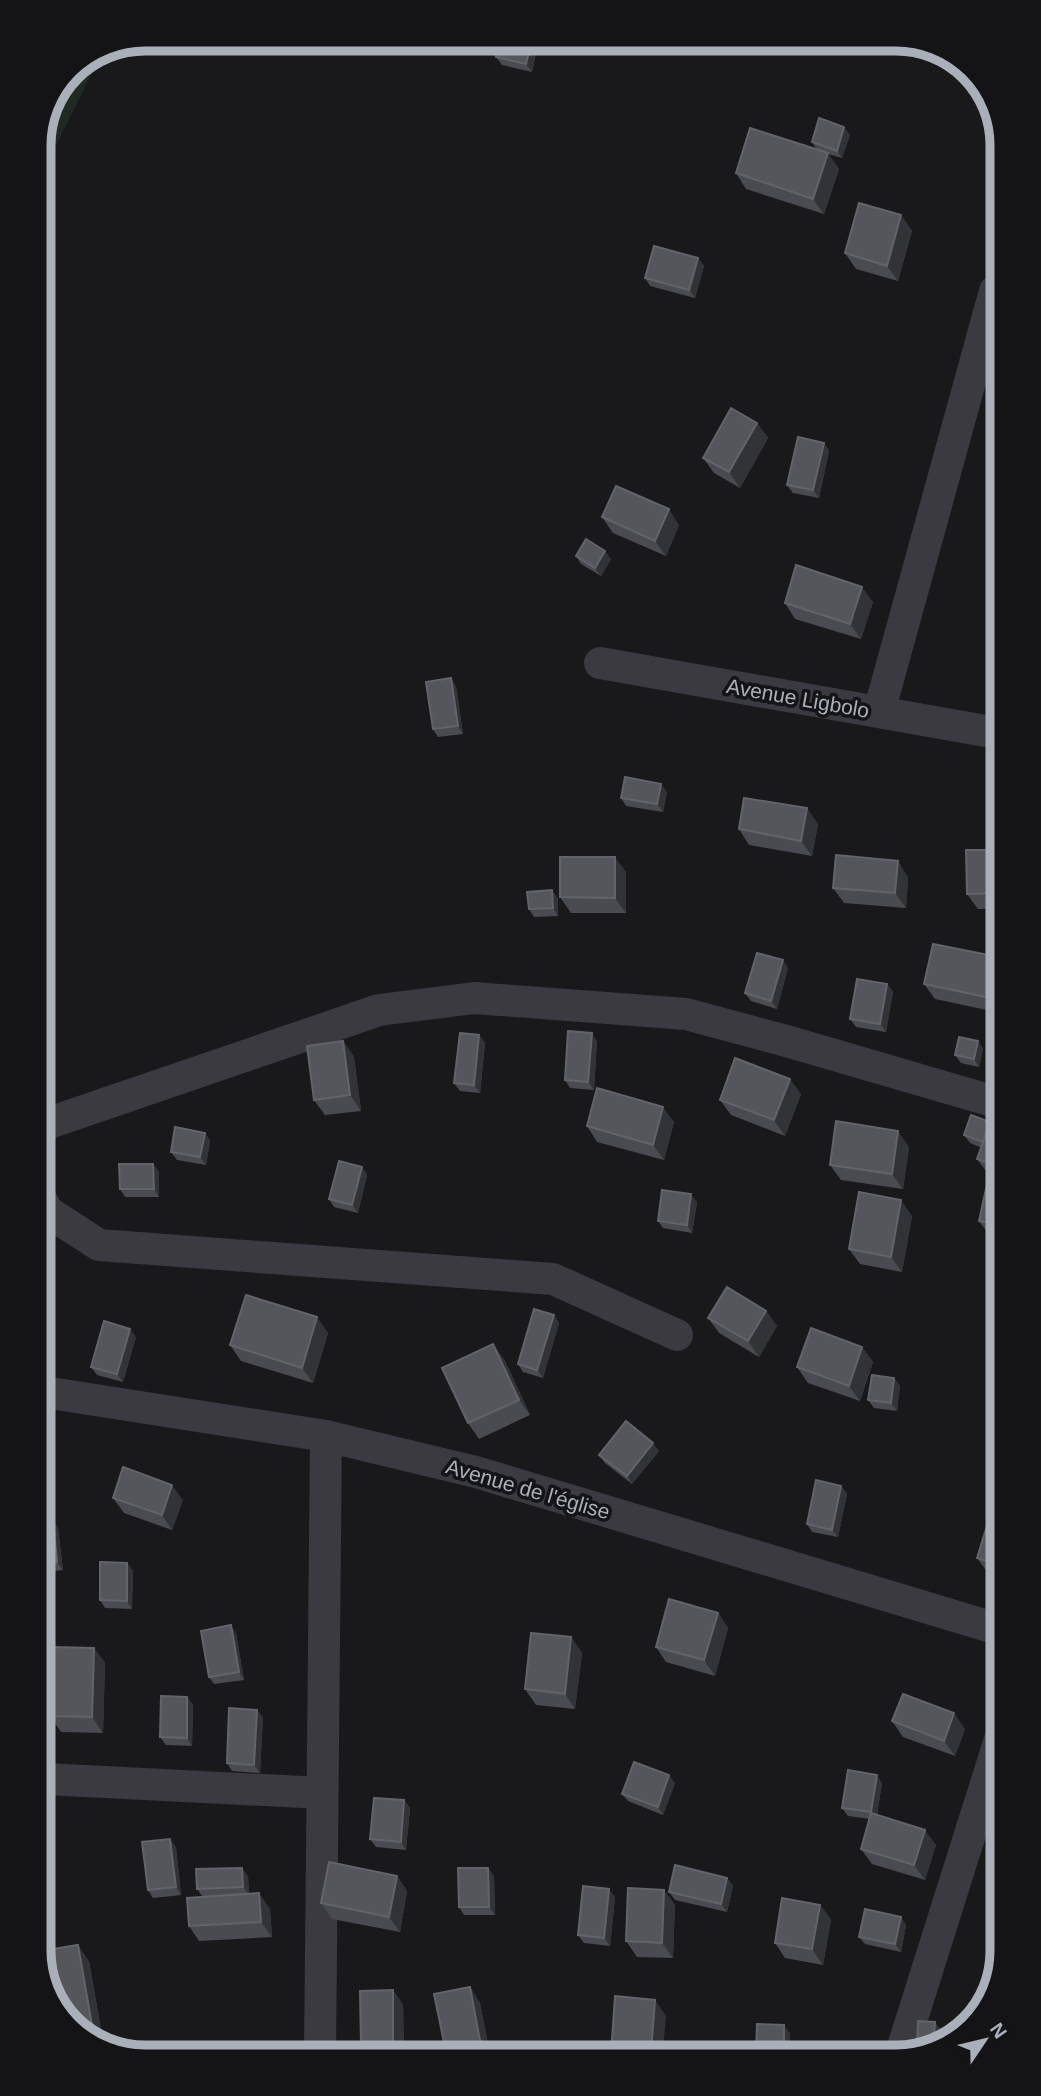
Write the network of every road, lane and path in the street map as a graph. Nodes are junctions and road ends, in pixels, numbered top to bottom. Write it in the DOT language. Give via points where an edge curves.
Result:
graph roads {
  1 [pos="990,309"];
  2 [pos="600,663"];
  3 [pos="879,712"];
  4 [pos="990,732"];
  5 [pos="990,1100"];
  6 [pos="51,1122"];
  7 [pos="51,1214"];
  8 [pos="677,1335"];
  9 [pos="51,1393"];
  10 [pos="326,1436"];
  11 [pos="990,1627"];
  12 [pos="990,1771"];
  13 [pos="51,1779"];
  14 [pos="322,1793"];
  15 [pos="904,2044"];
  16 [pos="320,2045"];
  1 -- 3 [label="street"];
  2 -- 3 [label="street, Avenue Ligbolo"];
  3 -- 4 [label="street, Avenue Ligbolo"];
  5 -- 6 [label="street" via="686,1014 474,998 379,1010"];
  7 -- 8 [label="street" via="99,1245 552,1279"];
  9 -- 10 [label="street, Avenue de l'église"];
  10 -- 11 [label="street, Avenue de l'église" via="476,1472"];
  10 -- 14 [label="street"];
  12 -- 15 [label="street"];
  13 -- 14 [label="street"];
  14 -- 16 [label="street"];
}
